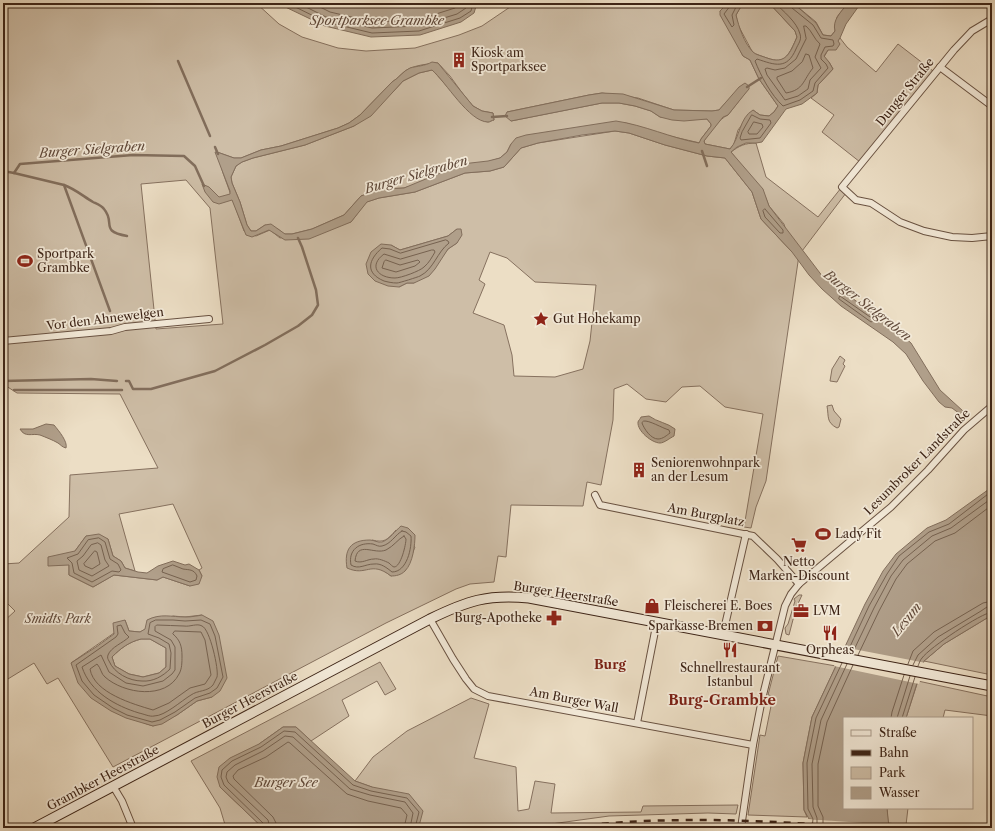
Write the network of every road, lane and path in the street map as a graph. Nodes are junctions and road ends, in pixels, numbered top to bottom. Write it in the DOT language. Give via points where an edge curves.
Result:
graph roads {
  1 [pos="992,19"];
  2 [pos="940,67"];
  3 [pos="992,106"];
  4 [pos="992,236"];
  5 [pos="210,319"];
  6 [pos="3,341"];
  7 [pos="992,406"];
  8 [pos="595,495"];
  9 [pos="746,534"];
  10 [pos="799,584"];
  11 [pos="430,619"];
  12 [pos="657,622"];
  13 [pos="723,634"];
  14 [pos="775,645"];
  15 [pos="992,686"];
  16 [pos="637,723"];
  17 [pos="753,745"];
  18 [pos="184,748"];
  19 [pos="113,786"];
  20 [pos="37,828"];
  21 [pos="133,828"];
  22 [pos="741,828"];
  1 -- 2 [label="street, Dunger Straße" via="972,32"];
  2 -- 3 [label="street"];
  2 -- 4 [label="street, Dunger Straße" via="842,187 856,200 871,203 900,222 924,231 952,237"];
  5 -- 6 [label="street, Vor den Ahnewelgen"];
  7 -- 10 [label="street, Lesumbroker Landstraße" via="964,430 891,507"];
  8 -- 9 [label="street, Am Burgplatz" via="600,505"];
  9 -- 10 [label="street, Am Burgplatz" via="753,536"];
  9 -- 13 [label="street"];
  10 -- 14 [label="street, Lesumbroker Landstraße" via="785,606"];
  11 -- 12 [label="main road, Burger Heerstraße" via="482,598 512,596"];
  11 -- 16 [label="street, Am Burger Wall" via="474,689 488,696"];
  11 -- 18 [label="main road, Burger Heerstraße"];
  12 -- 13 [label="main road, Burger Heerstraße"];
  12 -- 16 [label="street"];
  13 -- 14 [label="main road, Burger Heerstraße"];
  14 -- 15 [label="main road, Burger Heerstraße"];
  14 -- 17 [label="street, Lesumbroker Landstraße"];
  16 -- 17 [label="street, Am Burger Wall"];
  17 -- 22 [label="street, Lesumbroker Landstraße"];
  18 -- 19 [label="main road, Grambker Heerstraße"];
  19 -- 20 [label="main road, Grambker Heerstraße"];
  19 -- 21 [label="street"];
}
